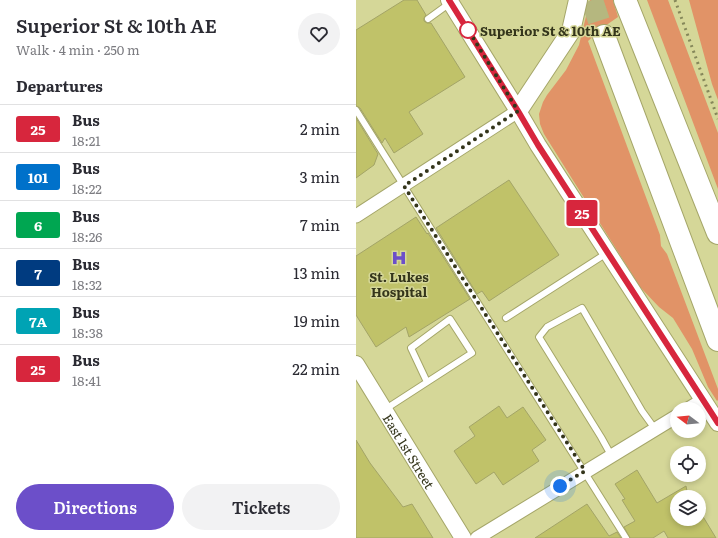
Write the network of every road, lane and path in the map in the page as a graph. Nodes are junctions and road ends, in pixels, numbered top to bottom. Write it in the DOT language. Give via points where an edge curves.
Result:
graph roads {
  1 [pos="578,0"];
  2 [pos="625,0"];
  3 [pos="451,1"];
  4 [pos="428,19"];
  5 [pos="604,36"];
  6 [pos="356,110"];
  7 [pos="518,111"];
  8 [pos="404,186"];
  9 [pos="356,216"];
  10 [pos="718,233"];
  11 [pos="607,252"];
  12 [pos="506,318"];
  13 [pos="718,340"];
  14 [pos="356,364"];
  15 [pos="427,382"];
  16 [pos="703,400"];
  17 [pos="700,402"];
  18 [pos="384,410"];
  19 [pos="670,420"];
  20 [pos="718,423"];
  21 [pos="655,429"];
  22 [pos="611,455"];
  23 [pos="585,471"];
  24 [pos="463,538"];
  25 [pos="477,538"];
  26 [pos="626,538"];
  1 -- 7 [label="main road" via="571,31"];
  2 -- 10 [label="highway"];
  3 -- 4 [label="lane"];
  3 -- 7 [label="street"];
  5 -- 13 [label="highway"];
  6 -- 8 [label="lane"];
  7 -- 8 [label="street"];
  7 -- 11 [label="street"];
  8 -- 9 [label="street"];
  8 -- 23 [label="lane"];
  11 -- 12 [label="lane"];
  11 -- 16 [label="street"];
  14 -- 18 [label="street, East 1st Street"];
  15 -- 15 [label="lane" via="472,354 450,319 411,348"];
  15 -- 18 [label="lane"];
  16 -- 17 [label="street"];
  16 -- 20 [label="street"];
  18 -- 24 [label="street, East 1st Street"];
  19 -- 21 [label="street"];
  21 -- 22 [label="street"];
  21 -- 22 [label="lane" via="582,308 548,327 539,337"];
  22 -- 23 [label="street"];
  23 -- 25 [label="street"];
  23 -- 26 [label="lane"];
}
